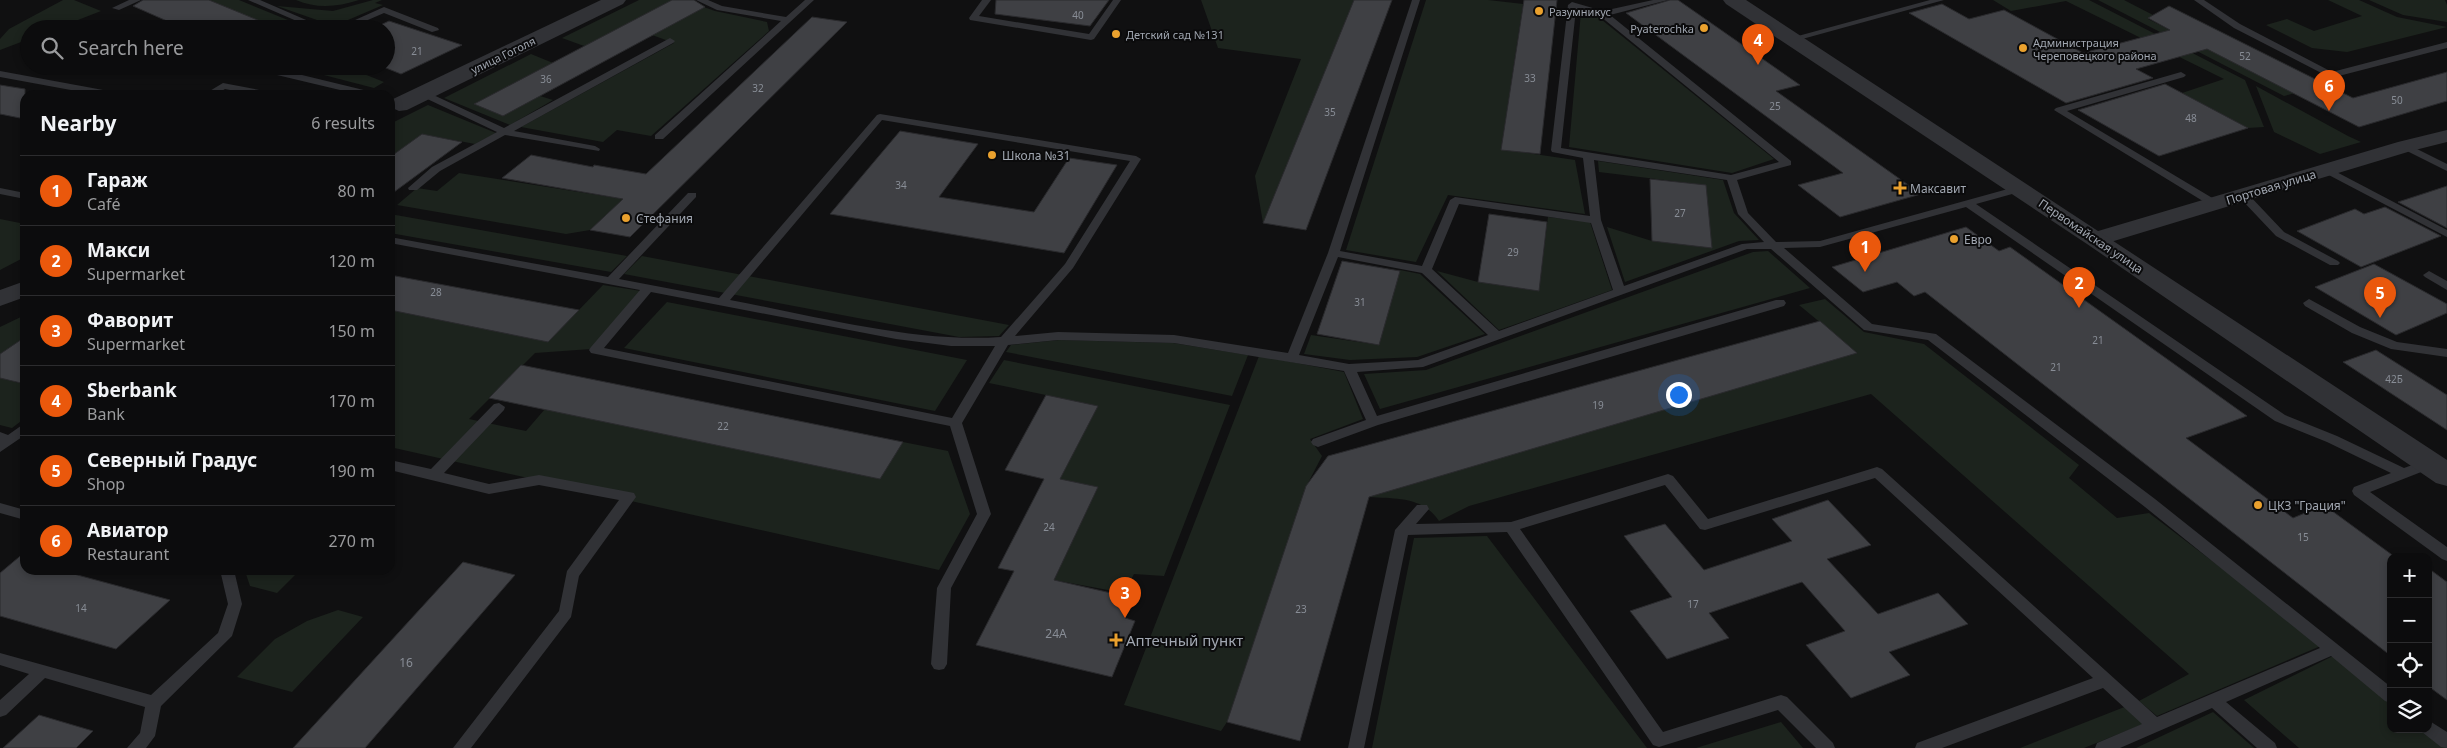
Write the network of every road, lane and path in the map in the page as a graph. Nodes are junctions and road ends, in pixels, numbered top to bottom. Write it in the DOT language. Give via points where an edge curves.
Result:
graph roads {
  1 [pos="137,0"];
  2 [pos="252,0"];
  3 [pos="616,0"];
  4 [pos="700,0"];
  5 [pos="810,0"];
  6 [pos="987,0"];
  7 [pos="1117,0"];
  8 [pos="1416,0"];
  9 [pos="1664,0"];
  10 [pos="1733,0"];
  11 [pos="1940,0"];
  12 [pos="2198,0"];
  13 [pos="116,8"];
  14 [pos="1603,14"];
  15 [pos="301,20"];
  16 [pos="360,20"];
  17 [pos="788,20"];
  18 [pos="435,30"];
  19 [pos="1792,39"];
  20 [pos="670,41"];
  21 [pos="2447,45"];
  22 [pos="0,74"];
  23 [pos="290,75"];
  24 [pos="2181,75"];
  25 [pos="87,90"];
  26 [pos="216,90"];
  27 [pos="244,90"];
  28 [pos="352,90"];
  29 [pos="424,94"];
  30 [pos="395,104"];
  31 [pos="505,132"];
  32 [pos="2447,136"];
  33 [pos="659,137"];
  34 [pos="2405,146"];
  35 [pos="595,148"];
  36 [pos="1588,156"];
  37 [pos="2447,168"];
  38 [pos="2327,170"];
  39 [pos="1731,178"];
  40 [pos="413,188"];
  41 [pos="2019,189"];
  42 [pos="0,191"];
  43 [pos="20,195"];
  44 [pos="692,195"];
  45 [pos="2244,196"];
  46 [pos="1967,203"];
  47 [pos="2215,204"];
  48 [pos="1596,220"];
  49 [pos="2447,234"];
  50 [pos="2096,239"];
  51 [pos="395,241"];
  52 [pos="1772,244"];
  53 [pos="1334,253"];
  54 [pos="2334,264"];
  55 [pos="1426,270"];
  56 [pos="2429,275"];
  57 [pos="611,282"];
  58 [pos="2447,286"];
  59 [pos="648,288"];
  60 [pos="20,290"];
  61 [pos="1620,292"];
  62 [pos="0,299"];
  63 [pos="722,302"];
  64 [pos="1780,303"];
  65 [pos="2309,303"];
  66 [pos="1498,337"];
  67 [pos="1004,341"];
  68 [pos="2447,354"];
  69 [pos="1292,358"];
  70 [pos="1349,368"];
  71 [pos="500,407"];
  72 [pos="1373,422"];
  73 [pos="955,423"];
  74 [pos="20,431"];
  75 [pos="3,442"];
  76 [pos="1318,442"];
  77 [pos="395,466"];
  78 [pos="2438,470"];
  79 [pos="2404,474"];
  80 [pos="434,475"];
  81 [pos="0,508"];
  82 [pos="1422,509"];
  83 [pos="20,514"];
  84 [pos="1511,527"];
  85 [pos="1402,530"];
  86 [pos="2447,555"];
  87 [pos="228,575"];
  88 [pos="2332,649"];
  89 [pos="0,659"];
  90 [pos="939,664"];
  91 [pos="43,671"];
  92 [pos="2106,680"];
  93 [pos="2387,693"];
  94 [pos="2213,700"];
  95 [pos="154,704"];
  96 [pos="0,710"];
  97 [pos="2155,725"];
  98 [pos="2432,730"];
  99 [pos="2447,742"];
  100 [pos="135,748"];
  101 [pos="461,748"];
  102 [pos="1356,748"];
  103 [pos="1827,748"];
  104 [pos="1923,748"];
  105 [pos="2103,748"];
  106 [pos="2269,748"];
  1 -- 13 [label="lane"];
  2 -- 15 [label="lane"];
  3 -- 29 [label="street, улица Гоголя"];
  4 -- 17 [label="lane" via="720,8"];
  5 -- 17 [label="lane"];
  6 -- 7 [label="lane" via="973,18 1091,36"];
  8 -- 53 [label="lane"];
  9 -- 14 [label="lane"];
  10 -- 19 [label="street, Первомайская улица"];
  11 -- 19 [label="lane"];
  12 -- 21 [label="lane" via="2237,26 2331,75"];
  14 -- 36 [label="lane" via="1572,5 1556,150"];
  14 -- 39 [label="lane" via="1787,162"];
  16 -- 18 [label="lane" via="384,10"];
  17 -- 33 [label="lane"];
  19 -- 41 [label="street, Первомайская улица"];
  20 -- 31 [label="lane"];
  22 -- 25 [label="lane"];
  23 -- 28 [label="lane"];
  24 -- 47 [label="lane" via="2059,110"];
  26 -- 27 [label="lane" via="223,86"];
  29 -- 30 [label="street, улица Гоголя"];
  29 -- 31 [label="lane"];
  31 -- 35 [label="lane"];
  31 -- 40 [label="lane" via="436,169"];
  32 -- 34 [label="street, Портовая улица"];
  34 -- 37 [label="lane"];
  34 -- 38 [label="street, Портовая улица"];
  36 -- 39 [label="lane"];
  36 -- 48 [label="lane"];
  38 -- 45 [label="street, Портовая улица"];
  38 -- 49 [label="lane"];
  39 -- 52 [label="lane" via="1743,214"];
  41 -- 46 [label="lane"];
  41 -- 50 [label="street, Первомайская улица"];
  42 -- 43 [label="lane"];
  44 -- 57 [label="lane"];
  45 -- 47 [label="street, Портовая улица"];
  45 -- 54 [label="lane" via="2280,234"];
  46 -- 52 [label="lane" via="1820,244"];
  46 -- 79 [label="lane" via="2280,418"];
  47 -- 50 [label="street, Портовая улица"];
  48 -- 55 [label="lane" via="1454,200"];
  48 -- 61 [label="lane"];
  50 -- 78 [label="street, Первомайская улица"];
  51 -- 57 [label="lane"];
  52 -- 61 [label="lane" via="1746,246"];
  52 -- 88 [label="lane" via="1868,327 1932,337"];
  53 -- 55 [label="lane"];
  53 -- 69 [label="lane"];
  55 -- 66 [label="lane"];
  56 -- 58 [label="lane"];
  57 -- 59 [label="lane"];
  59 -- 63 [label="lane"];
  59 -- 73 [label="lane" via="594,350"];
  60 -- 62 [label="street"];
  61 -- 66 [label="lane"];
  63 -- 67 [label="lane" via="952,343"];
  63 -- 67 [label="lane" via="880,117 1136,159 1069,266"];
  64 -- 72 [label="lane"];
  65 -- 68 [label="lane" via="2356,330 2395,346"];
  66 -- 70 [label="lane" via="1419,364"];
  67 -- 69 [label="lane" via="1058,336 1174,339"];
  67 -- 73 [label="lane"];
  69 -- 70 [label="lane"];
  70 -- 72 [label="lane"];
  71 -- 80 [label="lane"];
  72 -- 76 [label="lane"];
  73 -- 90 [label="lane" via="984,514 944,588"];
  74 -- 75 [label="lane"];
  77 -- 80 [label="lane"];
  78 -- 79 [label="lane"];
  79 -- 86 [label="lane" via="2359,490"];
  80 -- 101 [label="lane" via="489,489 540,480 629,497 572,575 566,613"];
  81 -- 83 [label="lane"];
  82 -- 85 [label="lane"];
  84 -- 85 [label="lane"];
  84 -- 92 [label="lane" via="1668,478 1705,525 1877,472"];
  84 -- 103 [label="lane" via="1659,740 1780,702"];
  85 -- 102 [label="lane"];
  87 -- 95 [label="lane" via="235,604 224,636"];
  88 -- 93 [label="lane"];
  88 -- 94 [label="lane"];
  89 -- 91 [label="lane"];
  91 -- 95 [label="lane"];
  91 -- 96 [label="lane"];
  92 -- 97 [label="lane"];
  92 -- 104 [label="lane"];
  94 -- 97 [label="lane"];
  94 -- 106 [label="lane"];
  95 -- 100 [label="lane" via="147,736"];
  97 -- 105 [label="lane"];
  98 -- 99 [label="lane"];
}
